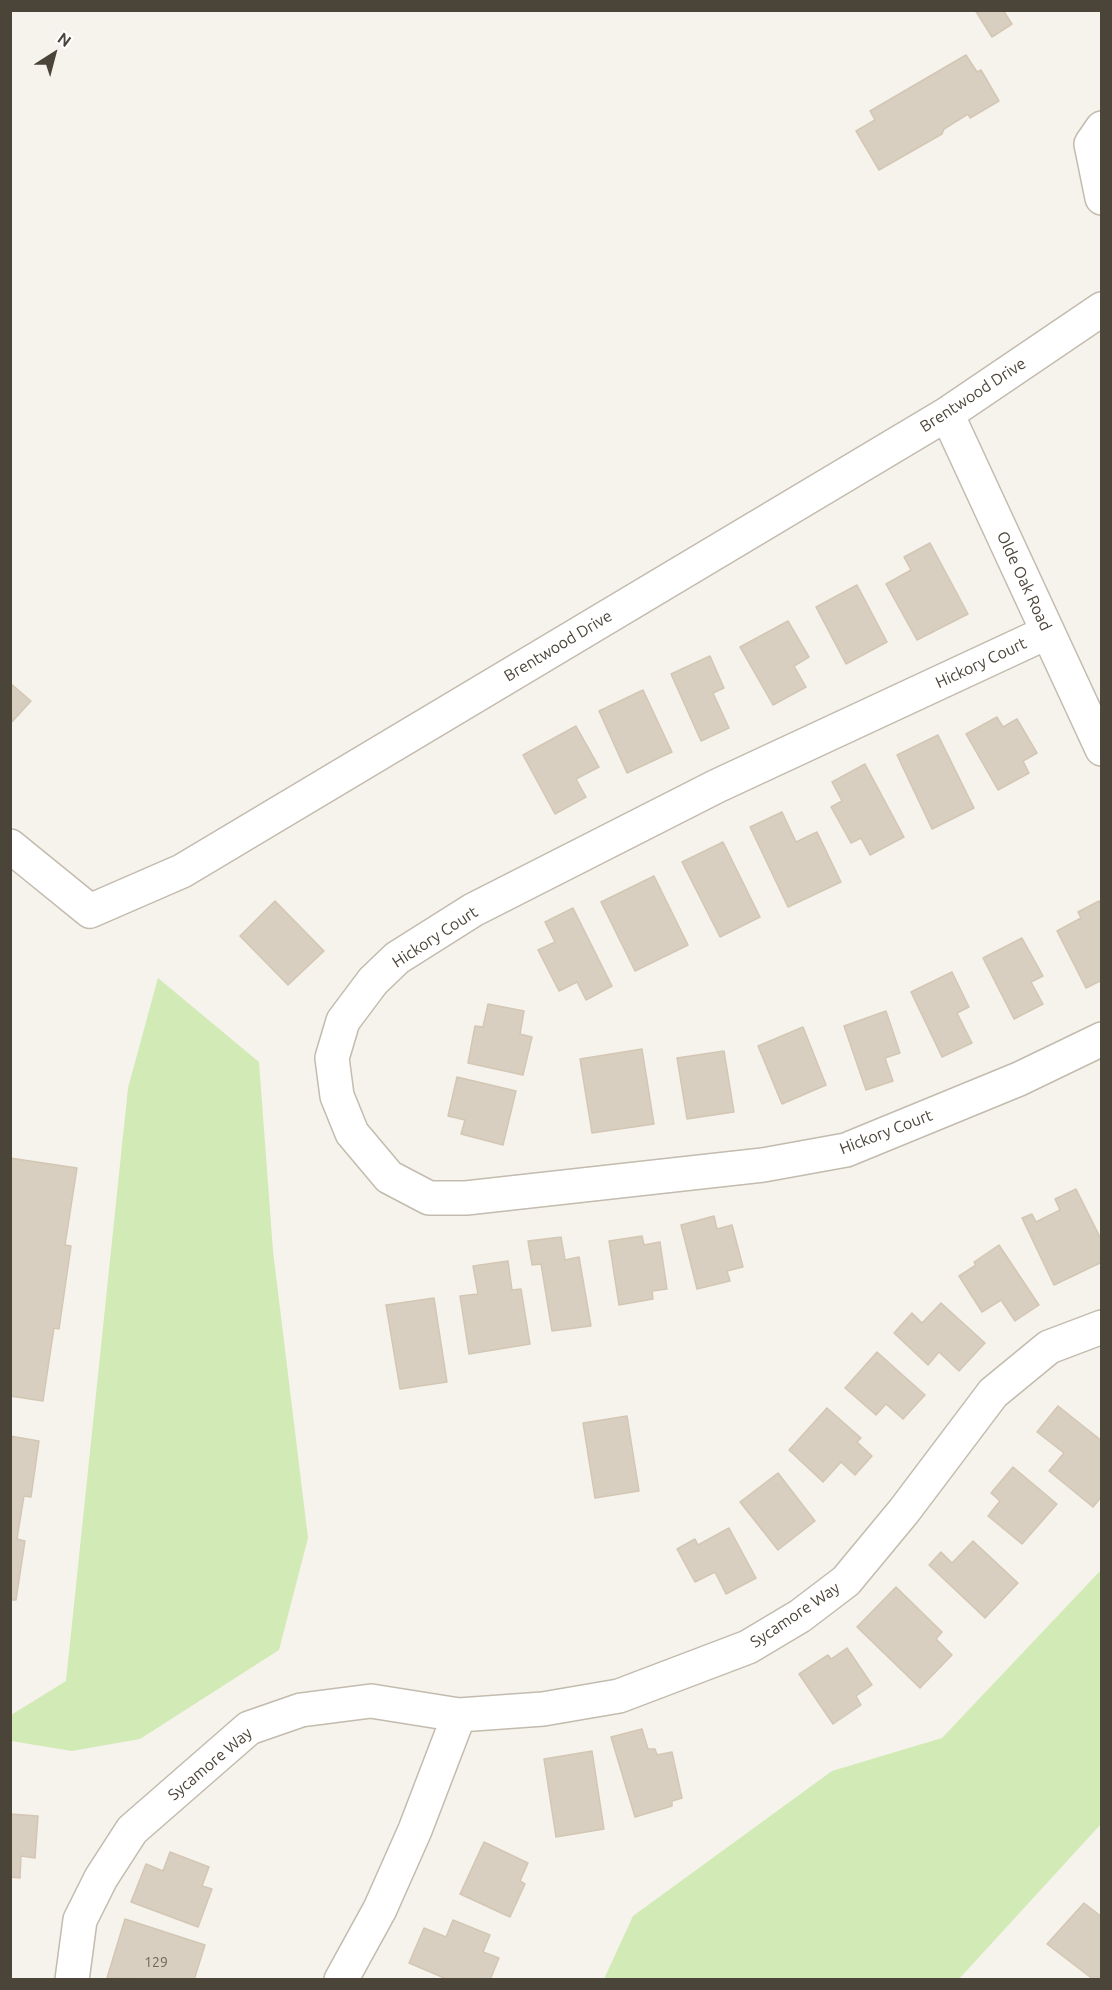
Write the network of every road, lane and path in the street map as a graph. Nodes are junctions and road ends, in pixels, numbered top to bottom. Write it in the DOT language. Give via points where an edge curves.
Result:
graph roads {
  1 [pos="1101,128"];
  2 [pos="1101,198"];
  3 [pos="1101,309"];
  4 [pos="947,414"];
  5 [pos="1048,632"];
  6 [pos="1101,748"];
  7 [pos="10,846"];
  8 [pos="1101,1039"];
  9 [pos="1101,1327"];
  10 [pos="459,1715"];
  11 [pos="72,1980"];
  12 [pos="341,1980"];
  1 -- 2 [label="street" via="1091,144"];
  3 -- 4 [label="street, Brentwood Drive"];
  4 -- 5 [label="street, Olde Oak Road"];
  4 -- 7 [label="street, Brentwood Drive" via="182,871 90,911"];
  5 -- 6 [label="street, Olde Oak Road"];
  5 -- 8 [label="street, Hickory Court" via="717,786 473,910 396,958 373,981 343,1021 332,1059 337,1096 352,1133 389,1177 429,1198 466,1198 763,1165 846,1150 1019,1079"];
  9 -- 10 [label="street, Sycamore Way" via="1050,1347 993,1393 846,1581 800,1616 748,1647 620,1696 543,1709"];
  10 -- 11 [label="street, Sycamore Way" via="371,1701 301,1710 249,1728 132,1830 80,1920"];
  10 -- 12 [label="street" via="380,1909"];
}
